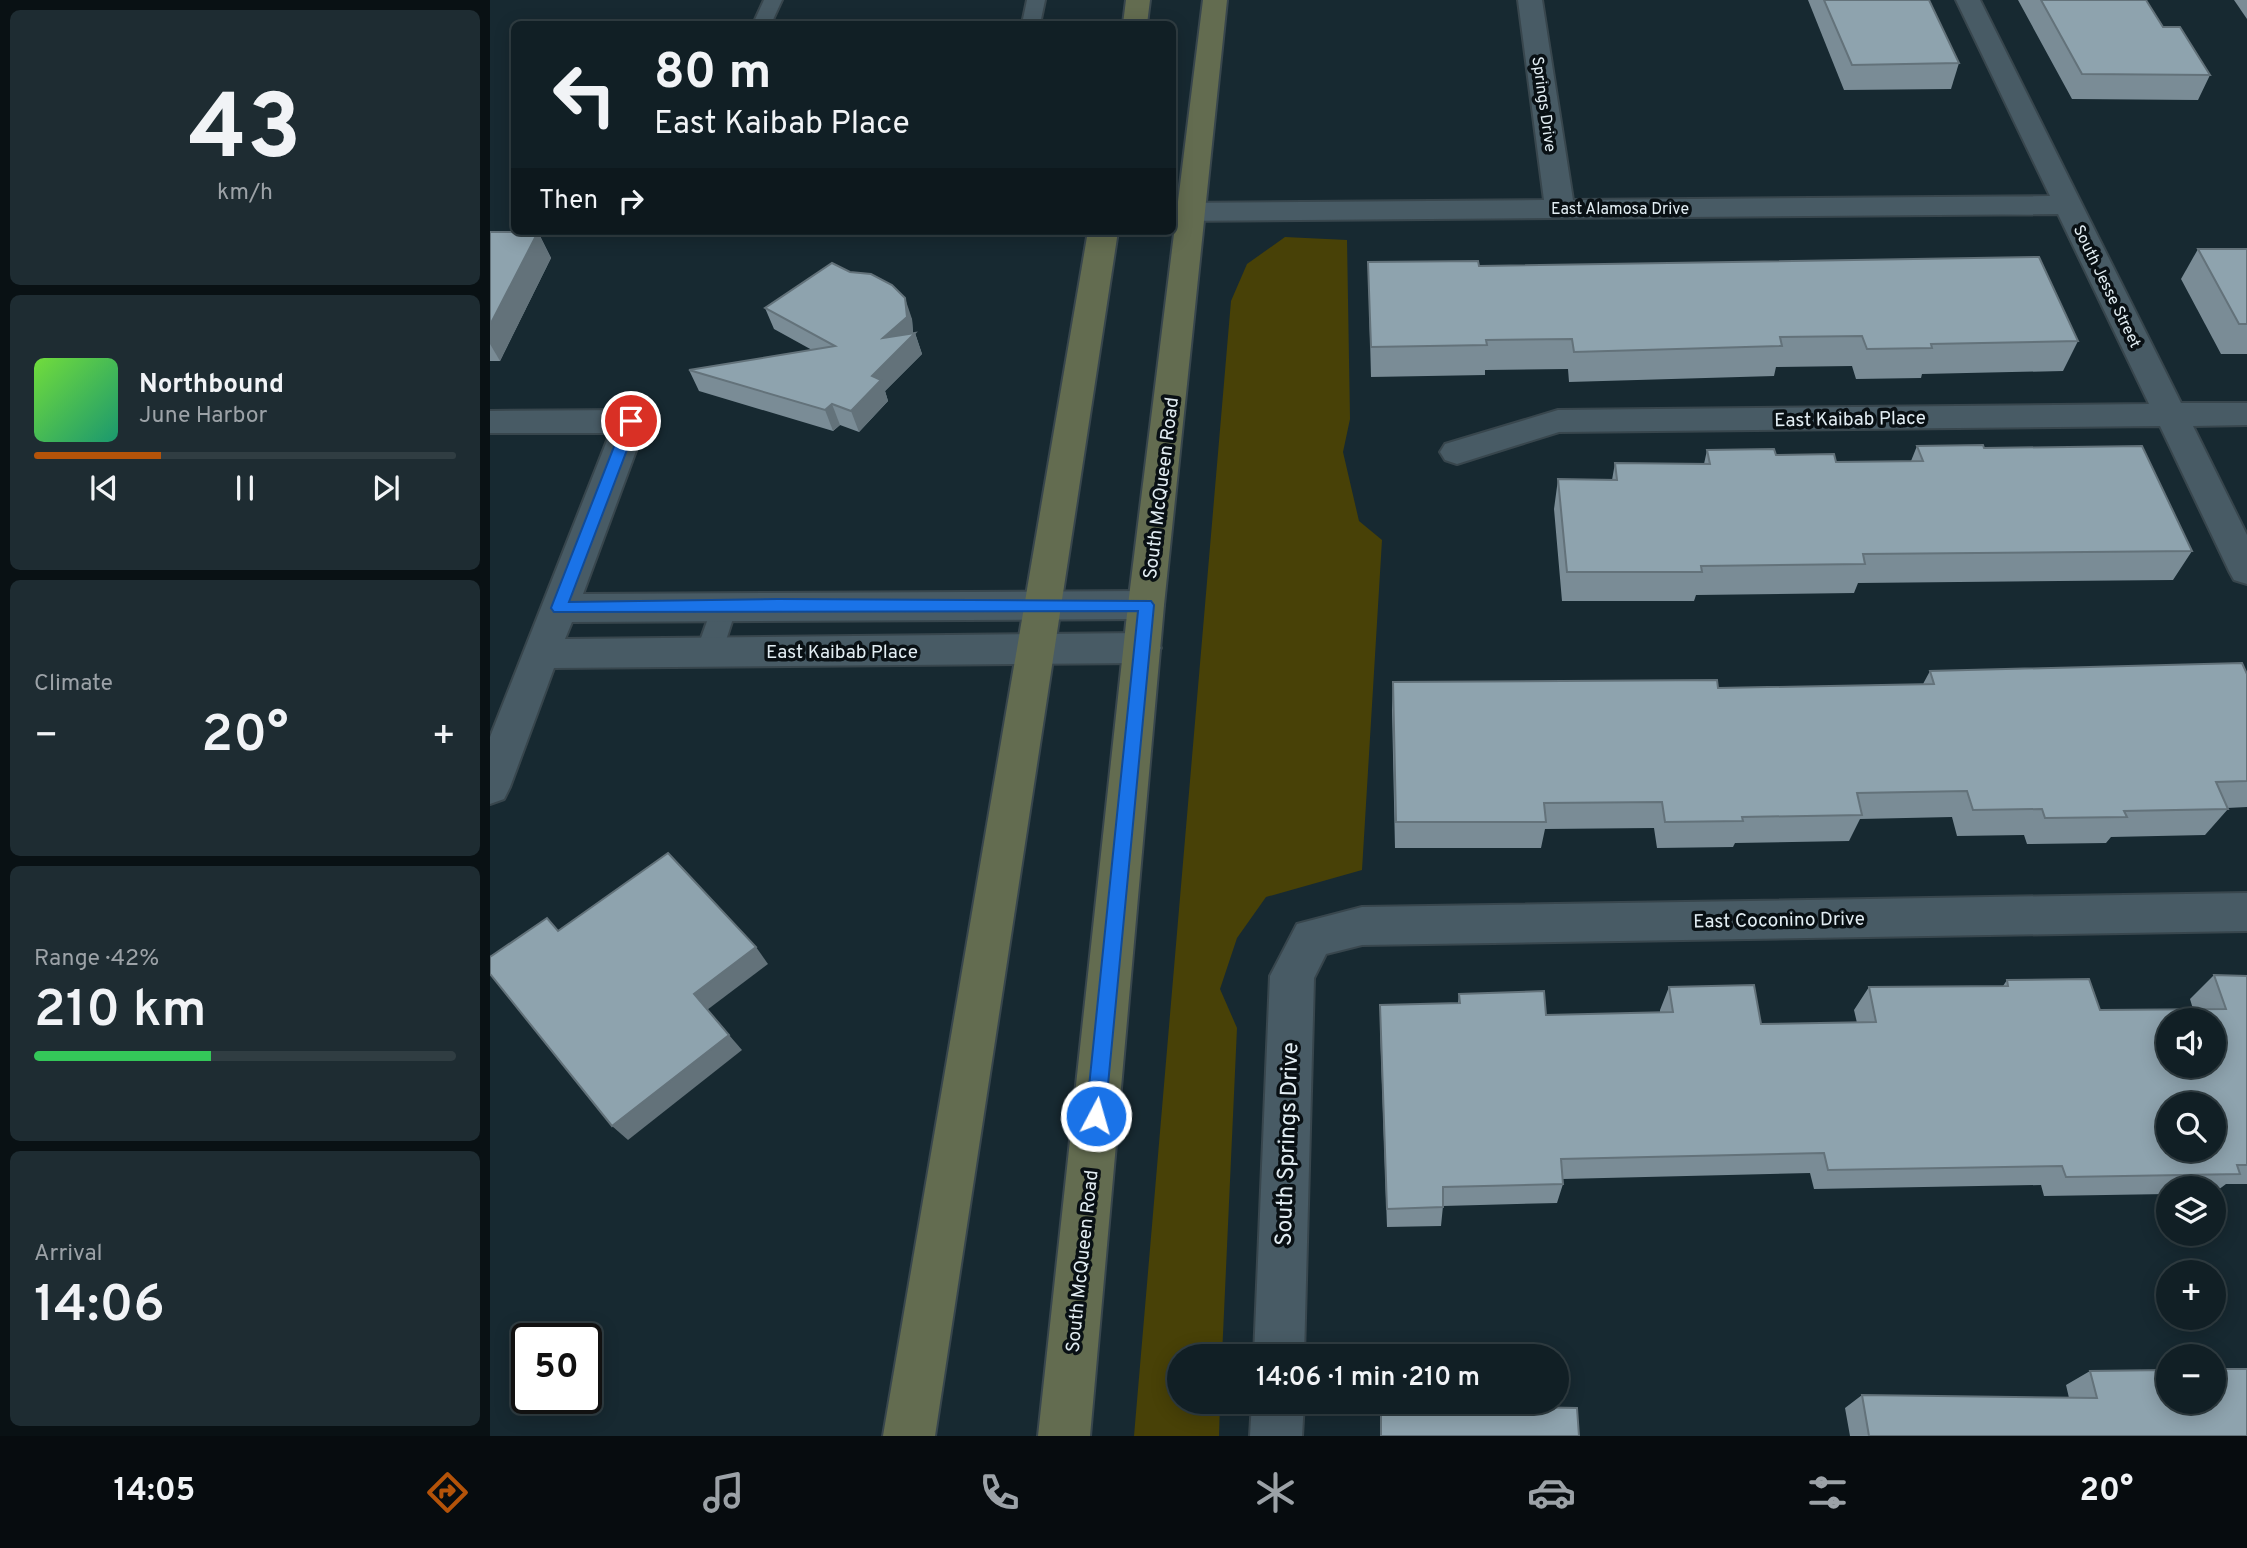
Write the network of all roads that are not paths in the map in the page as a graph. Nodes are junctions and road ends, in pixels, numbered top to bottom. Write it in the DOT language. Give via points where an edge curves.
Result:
graph roads {
  1 [pos="773,0"];
  2 [pos="1036,0"];
  3 [pos="1138,0"];
  4 [pos="1215,0"];
  5 [pos="1530,0"];
  6 [pos="1968,0"];
  7 [pos="763,21"];
  8 [pos="1032,21"];
  9 [pos="1135,21"];
  10 [pos="2068,205"];
  11 [pos="1560,209"];
  12 [pos="1182,212"];
  13 [pos="1102,235"];
  14 [pos="2247,414"];
  15 [pos="2171,415"];
  16 [pos="490,422"];
  17 [pos="1457,452"];
  18 [pos="2247,571"];
  19 [pos="724,606"];
  20 [pos="1043,606"];
  21 [pos="559,608"];
  22 [pos="1144,627"];
  23 [pos="1036,649"];
  24 [pos="710,652"];
  25 [pos="541,654"];
  26 [pos="490,786"];
  27 [pos="2247,912"];
  28 [pos="1312,938"];
  29 [pos="1279,1344"];
  30 [pos="1277,1414"];
  31 [pos="909,1436"];
  32 [pos="1064,1436"];
  33 [pos="1276,1436"];
  1 -- 7 [label="lane"];
  2 -- 8 [label="lane"];
  3 -- 9 [label="main road"];
  4 -- 12 [label="main road, South McQueen Road"];
  5 -- 11 [label="street, Springs Drive"];
  6 -- 10 [label="street, South Jesse Street"];
  10 -- 11 [label="street, East Alamosa Drive"];
  10 -- 15 [label="street, South Jesse Street"];
  11 -- 12 [label="street, East Alamosa Drive"];
  12 -- 22 [label="main road, South McQueen Road"];
  13 -- 20 [label="main road"];
  14 -- 15 [label="street, East Kaibab Place"];
  15 -- 17 [label="street, East Kaibab Place" via="1558,421"];
  15 -- 18 [label="street, South Jesse Street"];
  16 -- 21 [label="street" via="631,421"];
  19 -- 20 [label="street"];
  19 -- 21 [label="street"];
  19 -- 24 [label="lane"];
  20 -- 22 [label="street"];
  20 -- 23 [label="main road"];
  21 -- 25 [label="street"];
  22 -- 23 [label="street, East Kaibab Place"];
  22 -- 32 [label="main road, South McQueen Road"];
  23 -- 24 [label="street, East Kaibab Place"];
  23 -- 31 [label="main road"];
  24 -- 25 [label="street, East Kaibab Place"];
  25 -- 26 [label="street"];
  27 -- 28 [label="street, East Coconino Drive" via="1362,926"];
  28 -- 29 [label="street, South Springs Drive" via="1292,976"];
  30 -- 33 [label="street"];
}
